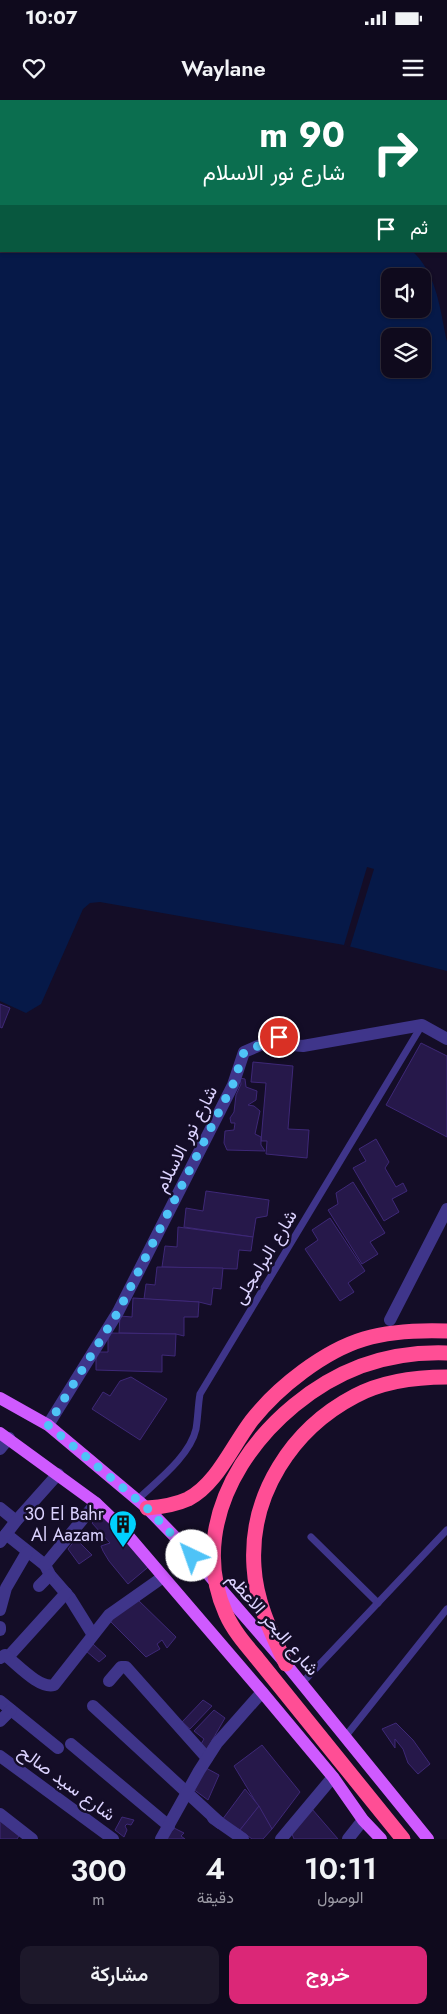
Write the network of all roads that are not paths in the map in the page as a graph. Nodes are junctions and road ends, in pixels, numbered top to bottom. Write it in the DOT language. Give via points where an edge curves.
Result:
graph roads {
  1 [pos="422,1025"];
  2 [pos="447,1039"];
  3 [pos="447,1209"];
  4 [pos="390,1320"];
  5 [pos="447,1332"];
  6 [pos="447,1353"];
  7 [pos="447,1377"];
  8 [pos="0,1398"];
  9 [pos="48,1425"];
  10 [pos="4,1436"];
  11 [pos="0,1450"];
  12 [pos="58,1474"];
  13 [pos="96,1502"];
  14 [pos="142,1504"];
  15 [pos="0,1508"];
  16 [pos="16,1521"];
  17 [pos="447,1530"];
  18 [pos="312,1536"];
  19 [pos="3,1538"];
  20 [pos="27,1552"];
  21 [pos="48,1570"];
  22 [pos="163,1577"];
  23 [pos="39,1586"];
  24 [pos="66,1593"];
  25 [pos="378,1603"];
  26 [pos="447,1609"];
  27 [pos="0,1610"];
  28 [pos="94,1635"];
  29 [pos="3,1655"];
  30 [pos="286,1664"];
  31 [pos="109,1681"];
  32 [pos="302,1683"];
  33 [pos="262,1692"];
  34 [pos="0,1701"];
  35 [pos="93,1706"];
  36 [pos="11,1710"];
  37 [pos="0,1721"];
  38 [pos="345,1737"];
  39 [pos="71,1744"];
  40 [pos="58,1748"];
  41 [pos="0,1756"];
  42 [pos="207,1758"];
  43 [pos="333,1777"];
  44 [pos="186,1795"];
  45 [pos="0,1814"];
  46 [pos="363,1820"];
  47 [pos="169,1826"];
  48 [pos="32,1839"];
  49 [pos="113,1839"];
  50 [pos="161,1839"];
  51 [pos="243,1839"];
  52 [pos="281,1839"];
  53 [pos="348,1839"];
  54 [pos="381,1839"];
  55 [pos="403,1839"];
  56 [pos="428,1839"];
  1 -- 2 [label="street"];
  1 -- 9 [label="street, شارع نور الاسلام" via="303,1046 292,1045 279,1037 244,1052 233,1084 118,1312"];
  1 -- 14 [label="lane, شارع البرامجلى" via="200,1394 191,1443"];
  3 -- 4 [label="street"];
  5 -- 14 [label="highway" via="398,1332 363,1339 330,1355 299,1374 269,1402 204,1487 188,1499 169,1506"];
  6 -- 55 [label="highway, bridge" via="417,1353 361,1366 334,1378 287,1411 267,1432 228,1486 214,1537 217,1589 239,1637"];
  7 -- 30 [label="highway" via="422,1377 388,1383 356,1396 326,1413 301,1436 283,1459 260,1510 253,1566 265,1621"];
  8 -- 9 [label="main road, شارع البحر الاعظم"];
  9 -- 14 [label="main road, شارع البحر الاعظم"];
  10 -- 11 [label="street"];
  10 -- 12 [label="main road"];
  12 -- 13 [label="main road"];
  12 -- 16 [label="street"];
  13 -- 21 [label="street"];
  13 -- 22 [label="main road"];
  14 -- 30 [label="main road, شارع البحر الاعظم" via="181,1543"];
  15 -- 16 [label="street"];
  16 -- 19 [label="street"];
  17 -- 25 [label="lane"];
  18 -- 25 [label="lane"];
  19 -- 20 [label="street"];
  20 -- 21 [label="street"];
  20 -- 27 [label="street" via="6,1588"];
  21 -- 23 [label="street"];
  21 -- 24 [label="street"];
  22 -- 28 [label="street" via="109,1614"];
  22 -- 33 [label="main road"];
  24 -- 28 [label="street"];
  24 -- 29 [label="street"];
  25 -- 32 [label="lane"];
  26 -- 38 [label="lane"];
  28 -- 29 [label="street" via="54,1685 48,1687"];
  30 -- 32 [label="main road, شارع البحر الاعظم"];
  31 -- 42 [label="street" via="121,1667 126,1668"];
  32 -- 38 [label="main road, شارع البحر الاعظم"];
  33 -- 42 [label="street" via="232,1724"];
  33 -- 43 [label="main road"];
  34 -- 36 [label="street"];
  35 -- 44 [label="street"];
  36 -- 37 [label="street"];
  36 -- 40 [label="street"];
  38 -- 56 [label="main road, شارع البحر الاعظم"];
  39 -- 47 [label="street"];
  41 -- 49 [label="street, شارع سيد صالح"];
  42 -- 44 [label="street"];
  43 -- 46 [label="main road"];
  43 -- 52 [label="street"];
  44 -- 47 [label="street"];
  44 -- 51 [label="street"];
  45 -- 48 [label="street"];
  46 -- 53 [label="street"];
  46 -- 54 [label="main road"];
  47 -- 50 [label="street"];
}
